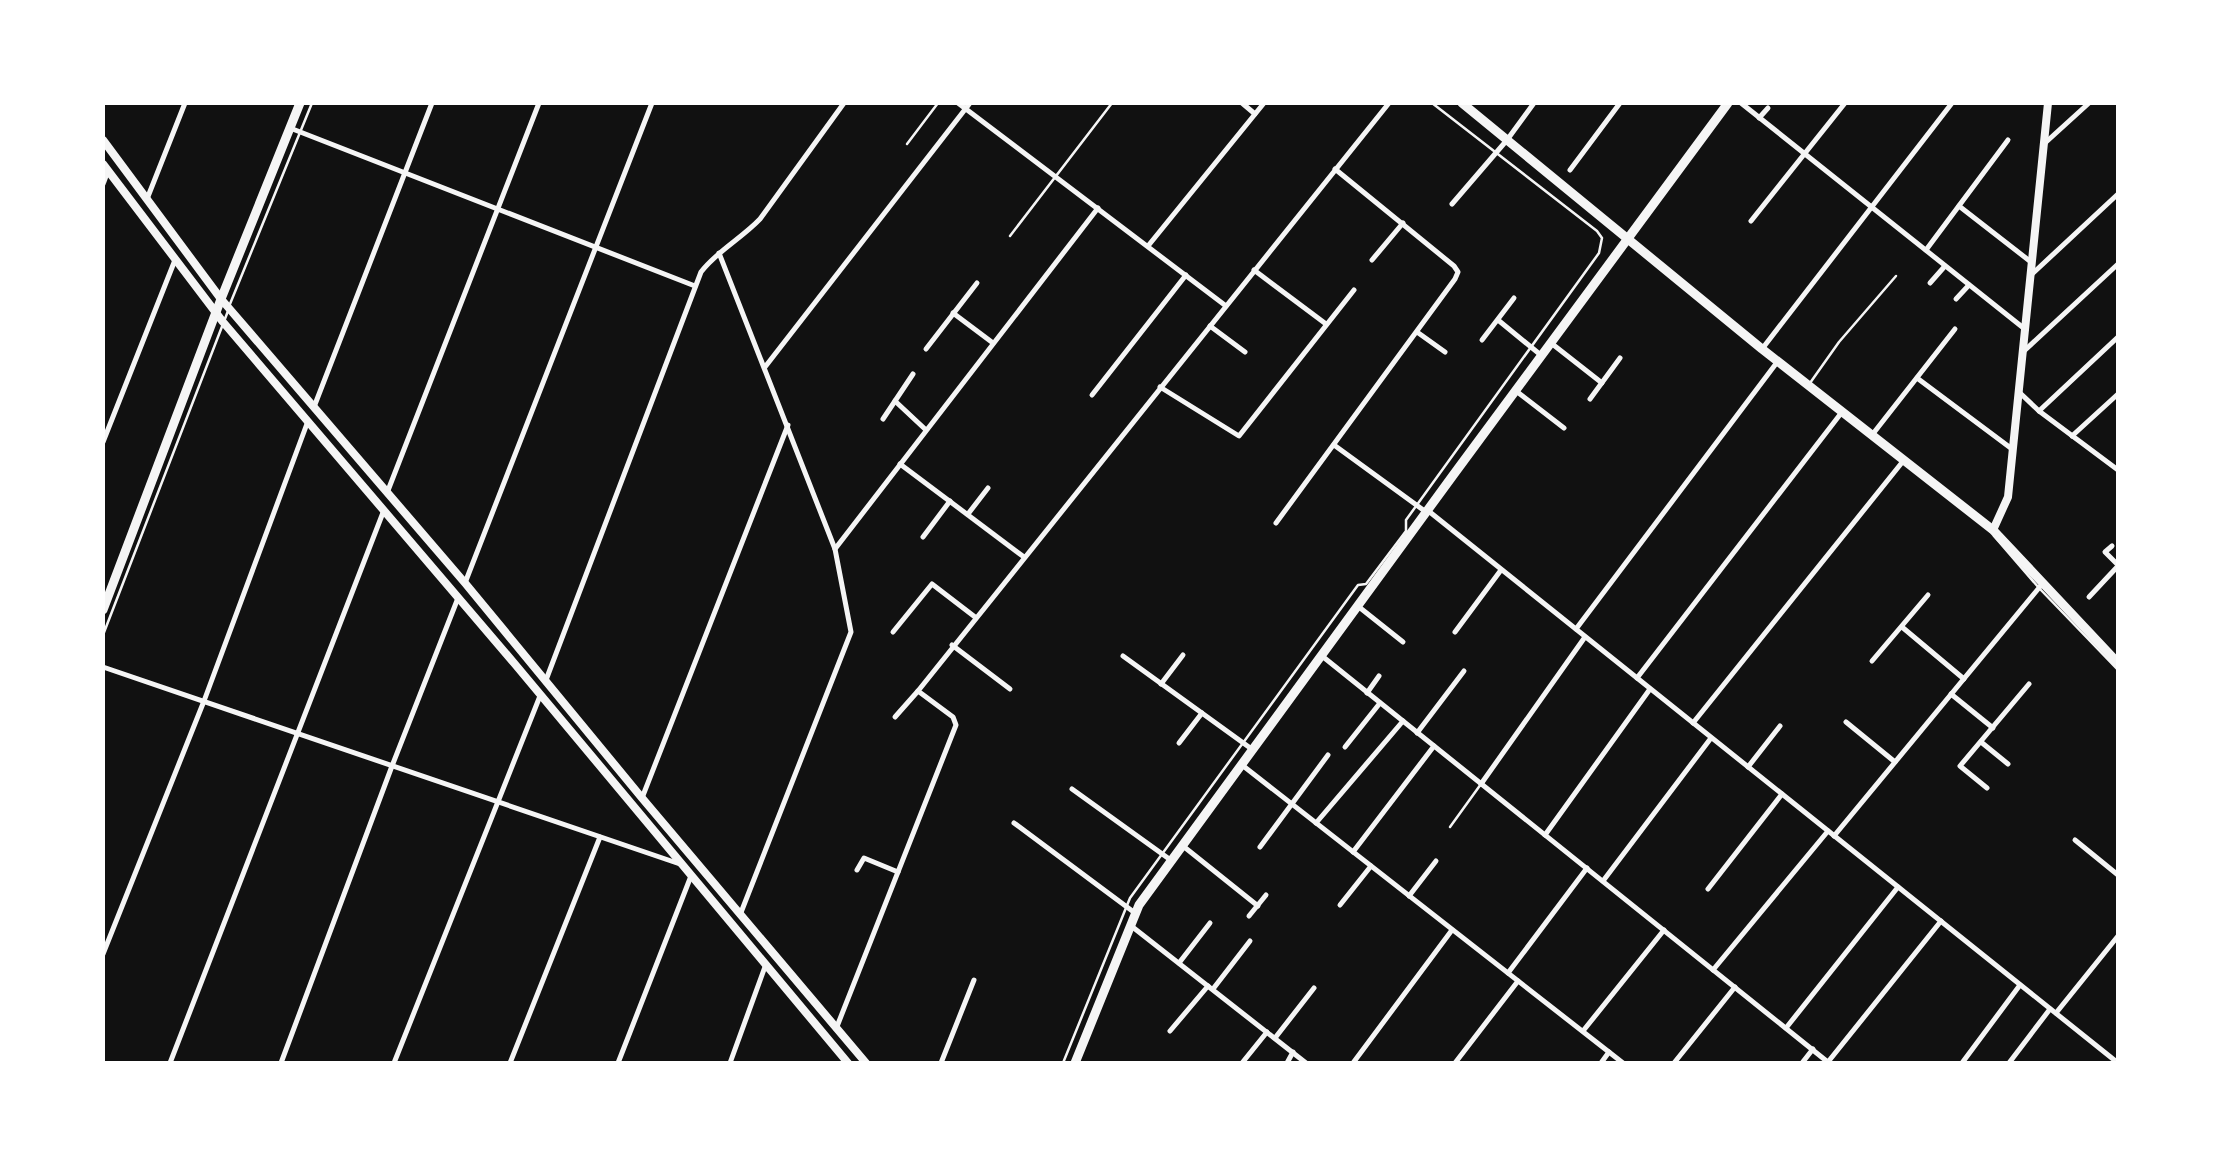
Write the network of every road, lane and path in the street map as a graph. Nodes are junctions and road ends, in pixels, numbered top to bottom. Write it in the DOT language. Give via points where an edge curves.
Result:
graph roads {
  1 [pos="185,103"];
  2 [pos="300,103"];
  3 [pos="312,103"];
  4 [pos="432,103"];
  5 [pos="539,103"];
  6 [pos="652,103"];
  7 [pos="844,103"];
  8 [pos="938,103"];
  9 [pos="958,103"];
  10 [pos="1112,103"];
  11 [pos="1242,103"];
  12 [pos="1264,103"];
  13 [pos="1389,103"];
  14 [pos="1432,103"];
  15 [pos="1462,103"];
  16 [pos="1534,103"];
  17 [pos="1620,103"];
  18 [pos="1728,103"];
  19 [pos="1741,103"];
  20 [pos="1844,103"];
  21 [pos="1952,103"];
  22 [pos="2048,103"];
  23 [pos="2089,103"];
  24 [pos="968,106"];
  25 [pos="1768,108"];
  26 [pos="1255,114"];
  27 [pos="1759,118"];
  28 [pos="290,128"];
  29 [pos="301,132"];
  30 [pos="1507,139"];
  31 [pos="103,140"];
  32 [pos="2008,140"];
  33 [pos="907,144"];
  34 [pos="2044,144"];
  35 [pos="1496,152"];
  36 [pos="1804,154"];
  37 [pos="106,167"];
  38 [pos="1335,169"];
  39 [pos="1570,170"];
  40 [pos="405,173"];
  41 [pos="1056,176"];
  42 [pos="103,184"];
  43 [pos="2118,194"];
  44 [pos="147,199"];
  45 [pos="1452,204"];
  46 [pos="1959,206"];
  47 [pos="1871,207"];
  48 [pos="1098,208"];
  49 [pos="498,209"];
  50 [pos="1751,221"];
  51 [pos="1403,223"];
  52 [pos="1010,236"];
  53 [pos="1628,238"];
  54 [pos="1148,246"];
  55 [pos="595,247"];
  56 [pos="1926,250"];
  57 [pos="719,253"];
  58 [pos="175,260"];
  59 [pos="1372,260"];
  60 [pos="2033,262"];
  61 [pos="2118,264"];
  62 [pos="1945,266"];
  63 [pos="1254,270"];
  64 [pos="1186,275"];
  65 [pos="2031,275"];
  66 [pos="1896,276"];
  67 [pos="977,283"];
  68 [pos="1930,283"];
  69 [pos="1969,285"];
  70 [pos="695,286"];
  71 [pos="1354,290"];
  72 [pos="1514,298"];
  73 [pos="221,299"];
  74 [pos="1956,299"];
  75 [pos="1226,306"];
  76 [pos="229,308"];
  77 [pos="216,313"];
  78 [pos="953,313"];
  79 [pos="1498,320"];
  80 [pos="223,322"];
  81 [pos="1326,324"];
  82 [pos="1210,326"];
  83 [pos="1955,329"];
  84 [pos="2026,330"];
  85 [pos="1417,332"];
  86 [pos="2118,337"];
  87 [pos="1482,340"];
  88 [pos="993,343"];
  89 [pos="1552,343"];
  90 [pos="1532,347"];
  91 [pos="926,349"];
  92 [pos="1762,349"];
  93 [pos="2024,351"];
  94 [pos="1245,352"];
  95 [pos="1445,352"];
  96 [pos="1542,356"];
  97 [pos="1620,358"];
  98 [pos="1778,361"];
  99 [pos="765,367"];
  100 [pos="914,374"];
  101 [pos="1917,378"];
  102 [pos="1602,383"];
  103 [pos="1808,385"];
  104 [pos="1160,387"];
  105 [pos="1516,391"];
  106 [pos="2019,392"];
  107 [pos="2118,394"];
  108 [pos="1092,395"];
  109 [pos="1590,399"];
  110 [pos="895,401"];
  111 [pos="314,408"];
  112 [pos="2039,411"];
  113 [pos="1842,412"];
  114 [pos="883,419"];
  115 [pos="309,421"];
  116 [pos="788,425"];
  117 [pos="1564,428"];
  118 [pos="926,430"];
  119 [pos="1872,435"];
  120 [pos="2072,436"];
  121 [pos="103,442"];
  122 [pos="1334,445"];
  123 [pos="2013,450"];
  124 [pos="1904,460"];
  125 [pos="900,464"];
  126 [pos="2117,467"];
  127 [pos="988,488"];
  128 [pos="387,493"];
  129 [pos="950,501"];
  130 [pos="1417,505"];
  131 [pos="384,509"];
  132 [pos="1428,513"];
  133 [pos="968,514"];
  134 [pos="1276,523"];
  135 [pos="1993,530"];
  136 [pos="923,537"];
  137 [pos="2112,546"];
  138 [pos="835,549"];
  139 [pos="1024,556"];
  140 [pos="2118,565"];
  141 [pos="1501,570"];
  142 [pos="465,583"];
  143 [pos="2041,586"];
  144 [pos="1928,595"];
  145 [pos="2089,597"];
  146 [pos="458,598"];
  147 [pos="1359,607"];
  148 [pos="103,610"];
  149 [pos="975,617"];
  150 [pos="1902,628"];
  151 [pos="1576,629"];
  152 [pos="893,632"];
  153 [pos="1455,632"];
  154 [pos="103,635"];
  155 [pos="1585,637"];
  156 [pos="1403,642"];
  157 [pos="953,645"];
  158 [pos="1183,655"];
  159 [pos="1123,656"];
  160 [pos="1322,656"];
  161 [pos="1872,662"];
  162 [pos="2118,663"];
  163 [pos="103,667"];
  164 [pos="2118,670"];
  165 [pos="1464,671"];
  166 [pos="1379,676"];
  167 [pos="1637,678"];
  168 [pos="1964,679"];
  169 [pos="546,680"];
  170 [pos="1161,684"];
  171 [pos="2029,684"];
  172 [pos="1010,689"];
  173 [pos="1650,689"];
  174 [pos="918,691"];
  175 [pos="1367,692"];
  176 [pos="1951,694"];
  177 [pos="540,696"];
  178 [pos="204,701"];
  179 [pos="1380,703"];
  180 [pos="1202,713"];
  181 [pos="895,717"];
  182 [pos="1403,721"];
  183 [pos="1846,722"];
  184 [pos="1693,723"];
  185 [pos="1780,726"];
  186 [pos="1993,728"];
  187 [pos="297,733"];
  188 [pos="1417,733"];
  189 [pos="1711,738"];
  190 [pos="1981,742"];
  191 [pos="1179,743"];
  192 [pos="1243,743"];
  193 [pos="1434,746"];
  194 [pos="1345,747"];
  195 [pos="1253,750"];
  196 [pos="1328,754"];
  197 [pos="1895,762"];
  198 [pos="2008,764"];
  199 [pos="1242,765"];
  200 [pos="392,766"];
  201 [pos="1748,767"];
  202 [pos="1481,784"];
  203 [pos="1987,788"];
  204 [pos="1072,789"];
  205 [pos="1782,794"];
  206 [pos="642,798"];
  207 [pos="498,802"];
  208 [pos="1290,803"];
  209 [pos="1014,822"];
  210 [pos="1316,823"];
  211 [pos="1450,827"];
  212 [pos="1828,831"];
  213 [pos="1545,835"];
  214 [pos="1834,836"];
  215 [pos="600,837"];
  216 [pos="2076,840"];
  217 [pos="1183,846"];
  218 [pos="1260,846"];
  219 [pos="1353,852"];
  220 [pos="1162,854"];
  221 [pos="1172,861"];
  222 [pos="1436,862"];
  223 [pos="681,865"];
  224 [pos="1371,866"];
  225 [pos="1587,868"];
  226 [pos="857,870"];
  227 [pos="898,872"];
  228 [pos="2118,875"];
  229 [pos="691,876"];
  230 [pos="1603,881"];
  231 [pos="1898,887"];
  232 [pos="1708,889"];
  233 [pos="1266,895"];
  234 [pos="1409,896"];
  235 [pos="1340,905"];
  236 [pos="1125,906"];
  237 [pos="1258,906"];
  238 [pos="1135,914"];
  239 [pos="740,915"];
  240 [pos="1249,916"];
  241 [pos="1941,921"];
  242 [pos="1210,923"];
  243 [pos="1130,925"];
  244 [pos="1452,930"];
  245 [pos="1664,930"];
  246 [pos="2118,936"];
  247 [pos="1250,941"];
  248 [pos="103,954"];
  249 [pos="1179,963"];
  250 [pos="766,964"];
  251 [pos="1713,970"];
  252 [pos="1508,973"];
  253 [pos="974,980"];
  254 [pos="1518,981"];
  255 [pos="2020,985"];
  256 [pos="1735,987"];
  257 [pos="1210,988"];
  258 [pos="1314,988"];
  259 [pos="2053,1011"];
  260 [pos="1786,1028"];
  261 [pos="836,1029"];
  262 [pos="1170,1031"];
  263 [pos="1583,1031"];
  264 [pos="1267,1032"];
  265 [pos="1275,1038"];
  266 [pos="1813,1049"];
  267 [pos="1293,1052"];
  268 [pos="1609,1052"];
  269 [pos="2110,1057"];
  270 [pos="1829,1062"];
  271 [pos="170,1063"];
  272 [pos="281,1063"];
  273 [pos="394,1063"];
  274 [pos="510,1063"];
  275 [pos="618,1063"];
  276 [pos="730,1063"];
  277 [pos="848,1063"];
  278 [pos="866,1063"];
  279 [pos="941,1063"];
  280 [pos="1063,1063"];
  281 [pos="1075,1063"];
  282 [pos="1242,1063"];
  283 [pos="1287,1063"];
  284 [pos="1306,1063"];
  285 [pos="1353,1063"];
  286 [pos="1455,1063"];
  287 [pos="1601,1063"];
  288 [pos="1623,1063"];
  289 [pos="1674,1063"];
  290 [pos="1802,1063"];
  291 [pos="1962,1063"];
  292 [pos="2009,1063"];
  293 [pos="2105,1063"];
  294 [pos="2118,1063"];
  1 -- 44 [label="street"];
  2 -- 28 [label="main road"];
  3 -- 29 [label="lane"];
  4 -- 40 [label="street"];
  5 -- 49 [label="street"];
  6 -- 55 [label="street"];
  7 -- 57 [label="street" via="760,219"];
  8 -- 33 [label="lane"];
  9 -- 24 [label="street"];
  10 -- 41 [label="lane"];
  11 -- 26 [label="street"];
  12 -- 26 [label="street"];
  13 -- 38 [label="street"];
  14 -- 35 [label="lane"];
  15 -- 30 [label="main road"];
  16 -- 30 [label="street"];
  17 -- 39 [label="street"];
  18 -- 53 [label="main road"];
  19 -- 27 [label="street"];
  20 -- 36 [label="street"];
  21 -- 47 [label="street"];
  22 -- 34 [label="main road"];
  23 -- 34 [label="street"];
  24 -- 41 [label="street"];
  24 -- 99 [label="street"];
  25 -- 27 [label="street"];
  26 -- 54 [label="street"];
  27 -- 36 [label="street"];
  28 -- 29 [label="street"];
  28 -- 73 [label="main road"];
  29 -- 40 [label="street"];
  29 -- 76 [label="lane"];
  30 -- 35 [label="street"];
  30 -- 53 [label="main road"];
  31 -- 44 [label="main road"];
  32 -- 46 [label="street"];
  34 -- 60 [label="main road"];
  35 -- 45 [label="street"];
  35 -- 90 [label="lane" via="1602,239 1595,259"];
  36 -- 47 [label="street"];
  36 -- 50 [label="street"];
  37 -- 42 [label="street"];
  37 -- 58 [label="main road"];
  38 -- 51 [label="street"];
  38 -- 63 [label="street"];
  40 -- 49 [label="street"];
  40 -- 111 [label="street"];
  41 -- 48 [label="street"];
  41 -- 52 [label="lane"];
  43 -- 65 [label="street"];
  44 -- 73 [label="main road"];
  46 -- 56 [label="street"];
  46 -- 60 [label="street"];
  47 -- 56 [label="street"];
  47 -- 92 [label="street"];
  48 -- 54 [label="street"];
  48 -- 88 [label="street"];
  49 -- 55 [label="street"];
  49 -- 128 [label="street"];
  51 -- 59 [label="street"];
  51 -- 85 [label="street" via="1458,272"];
  53 -- 89 [label="main road"];
  53 -- 92 [label="main road"];
  54 -- 64 [label="street"];
  55 -- 70 [label="street"];
  55 -- 142 [label="street"];
  56 -- 62 [label="street"];
  57 -- 70 [label="street"];
  57 -- 99 [label="street"];
  58 -- 77 [label="main road"];
  58 -- 121 [label="street"];
  60 -- 65 [label="main road"];
  61 -- 93 [label="street"];
  62 -- 68 [label="street"];
  62 -- 69 [label="street"];
  63 -- 75 [label="street"];
  63 -- 81 [label="street"];
  64 -- 75 [label="street"];
  64 -- 108 [label="street"];
  65 -- 84 [label="main road"];
  66 -- 103 [label="lane"];
  67 -- 78 [label="street"];
  69 -- 74 [label="street"];
  69 -- 84 [label="street"];
  70 -- 169 [label="street"];
  71 -- 81 [label="street"];
  72 -- 79 [label="street"];
  73 -- 76 [label="main road"];
  73 -- 77 [label="main road"];
  75 -- 82 [label="street"];
  76 -- 80 [label="lane"];
  76 -- 111 [label="main road"];
  77 -- 80 [label="main road"];
  77 -- 148 [label="main road"];
  78 -- 88 [label="street"];
  78 -- 91 [label="street"];
  79 -- 87 [label="street"];
  79 -- 90 [label="street"];
  80 -- 115 [label="main road"];
  80 -- 154 [label="lane"];
  81 -- 104 [label="street" via="1239,436"];
  82 -- 94 [label="street"];
  82 -- 104 [label="street"];
  83 -- 101 [label="street"];
  84 -- 93 [label="main road"];
  85 -- 95 [label="street"];
  85 -- 122 [label="street"];
  86 -- 112 [label="street"];
  88 -- 118 [label="street"];
  89 -- 96 [label="main road"];
  89 -- 102 [label="street"];
  90 -- 96 [label="street"];
  90 -- 130 [label="lane"];
  92 -- 98 [label="main road"];
  93 -- 106 [label="main road"];
  96 -- 105 [label="main road"];
  97 -- 102 [label="street"];
  98 -- 103 [label="main road"];
  98 -- 151 [label="street"];
  99 -- 116 [label="street"];
  100 -- 110 [label="street"];
  101 -- 119 [label="street"];
  101 -- 123 [label="street"];
  102 -- 109 [label="street"];
  103 -- 113 [label="main road"];
  104 -- 139 [label="street"];
  105 -- 117 [label="street"];
  105 -- 132 [label="main road"];
  106 -- 112 [label="street"];
  106 -- 123 [label="main road"];
  107 -- 120 [label="street"];
  110 -- 114 [label="street"];
  110 -- 118 [label="street"];
  111 -- 128 [label="main road"];
  112 -- 120 [label="street"];
  113 -- 119 [label="main road"];
  113 -- 167 [label="street"];
  115 -- 131 [label="main road"];
  115 -- 178 [label="street"];
  116 -- 138 [label="street"];
  116 -- 206 [label="street"];
  118 -- 125 [label="street"];
  119 -- 124 [label="main road"];
  120 -- 126 [label="street"];
  122 -- 130 [label="street"];
  122 -- 134 [label="street"];
  123 -- 135 [label="main road" via="2008,498"];
  124 -- 135 [label="main road"];
  124 -- 184 [label="street"];
  125 -- 129 [label="street"];
  125 -- 138 [label="street"];
  127 -- 133 [label="street"];
  128 -- 142 [label="main road"];
  129 -- 133 [label="street"];
  129 -- 136 [label="street"];
  130 -- 132 [label="street"];
  130 -- 192 [label="lane" via="1406,520 1406,531 1366,584 1358,585"];
  131 -- 146 [label="main road"];
  131 -- 187 [label="street"];
  132 -- 141 [label="street"];
  132 -- 147 [label="main road"];
  133 -- 139 [label="street"];
  135 -- 143 [label="main road"];
  137 -- 140 [label="street" via="2105,551"];
  138 -- 239 [label="street" via="851,632"];
  139 -- 149 [label="street"];
  140 -- 145 [label="street"];
  141 -- 151 [label="street"];
  141 -- 153 [label="street"];
  142 -- 169 [label="main road"];
  143 -- 162 [label="main road"];
  143 -- 164 [label="lane"];
  143 -- 168 [label="street"];
  144 -- 150 [label="street"];
  146 -- 177 [label="main road"];
  146 -- 200 [label="street"];
  147 -- 156 [label="street"];
  147 -- 160 [label="main road"];
  149 -- 152 [label="street" via="932,584"];
  149 -- 157 [label="street"];
  150 -- 161 [label="street"];
  150 -- 168 [label="street"];
  151 -- 155 [label="street"];
  155 -- 167 [label="street"];
  155 -- 202 [label="street"];
  157 -- 172 [label="street"];
  157 -- 174 [label="street"];
  158 -- 170 [label="street"];
  159 -- 170 [label="street"];
  160 -- 175 [label="street"];
  160 -- 195 [label="main road"];
  163 -- 178 [label="street"];
  165 -- 188 [label="street"];
  166 -- 175 [label="street"];
  167 -- 173 [label="street"];
  168 -- 176 [label="street"];
  169 -- 177 [label="main road"];
  169 -- 206 [label="main road"];
  170 -- 180 [label="street"];
  171 -- 186 [label="street"];
  173 -- 184 [label="street"];
  173 -- 213 [label="street"];
  174 -- 181 [label="street"];
  174 -- 227 [label="street" via="956,721"];
  175 -- 179 [label="street"];
  176 -- 186 [label="street"];
  176 -- 197 [label="street"];
  177 -- 207 [label="street"];
  177 -- 223 [label="main road"];
  178 -- 187 [label="street"];
  178 -- 248 [label="street"];
  179 -- 182 [label="street"];
  179 -- 194 [label="street"];
  180 -- 191 [label="street"];
  180 -- 192 [label="street"];
  182 -- 188 [label="street"];
  182 -- 210 [label="street"];
  183 -- 197 [label="street"];
  184 -- 189 [label="street"];
  185 -- 201 [label="street"];
  186 -- 190 [label="street"];
  187 -- 200 [label="street"];
  187 -- 271 [label="street"];
  188 -- 193 [label="street"];
  189 -- 201 [label="street"];
  189 -- 230 [label="street"];
  190 -- 198 [label="street"];
  190 -- 203 [label="street" via="1960,766"];
  192 -- 195 [label="street"];
  192 -- 220 [label="lane"];
  193 -- 202 [label="street"];
  193 -- 219 [label="street"];
  195 -- 199 [label="main road"];
  196 -- 208 [label="street"];
  197 -- 214 [label="street"];
  199 -- 208 [label="street"];
  199 -- 217 [label="main road"];
  200 -- 207 [label="street"];
  200 -- 272 [label="street"];
  201 -- 205 [label="street"];
  202 -- 211 [label="lane"];
  202 -- 213 [label="street"];
  204 -- 220 [label="street"];
  205 -- 212 [label="street"];
  205 -- 232 [label="street"];
  206 -- 239 [label="main road"];
  207 -- 215 [label="street"];
  207 -- 273 [label="street"];
  208 -- 210 [label="street"];
  208 -- 218 [label="street"];
  209 -- 236 [label="street"];
  210 -- 219 [label="street"];
  212 -- 214 [label="street"];
  212 -- 251 [label="street"];
  213 -- 225 [label="street"];
  214 -- 231 [label="street"];
  215 -- 223 [label="street"];
  215 -- 274 [label="street"];
  216 -- 228 [label="street"];
  217 -- 221 [label="main road"];
  217 -- 237 [label="street"];
  219 -- 224 [label="street"];
  220 -- 221 [label="street"];
  220 -- 236 [label="lane"];
  221 -- 238 [label="main road"];
  222 -- 234 [label="street"];
  223 -- 229 [label="main road"];
  224 -- 234 [label="street"];
  224 -- 235 [label="street"];
  225 -- 230 [label="street"];
  225 -- 252 [label="street"];
  226 -- 227 [label="street" via="863,858"];
  227 -- 261 [label="street"];
  229 -- 250 [label="main road"];
  229 -- 275 [label="street"];
  230 -- 245 [label="street"];
  231 -- 241 [label="street"];
  231 -- 260 [label="street"];
  233 -- 237 [label="street"];
  234 -- 244 [label="street"];
  236 -- 238 [label="street"];
  236 -- 280 [label="lane"];
  237 -- 240 [label="street"];
  238 -- 243 [label="main road"];
  239 -- 261 [label="main road"];
  241 -- 255 [label="street"];
  241 -- 270 [label="street"];
  242 -- 249 [label="street"];
  243 -- 249 [label="street"];
  243 -- 281 [label="main road"];
  244 -- 252 [label="street"];
  244 -- 285 [label="street"];
  245 -- 251 [label="street"];
  245 -- 263 [label="street"];
  246 -- 259 [label="street"];
  247 -- 257 [label="street"];
  249 -- 257 [label="street"];
  250 -- 276 [label="street"];
  250 -- 277 [label="main road"];
  251 -- 256 [label="street"];
  252 -- 254 [label="street"];
  253 -- 279 [label="street"];
  254 -- 263 [label="street"];
  254 -- 286 [label="street"];
  255 -- 259 [label="street"];
  255 -- 291 [label="street"];
  256 -- 260 [label="street"];
  256 -- 289 [label="street"];
  257 -- 262 [label="street"];
  257 -- 264 [label="street"];
  258 -- 265 [label="street"];
  259 -- 269 [label="street"];
  259 -- 292 [label="street"];
  260 -- 266 [label="street"];
  261 -- 278 [label="main road"];
  263 -- 268 [label="street"];
  264 -- 265 [label="street"];
  264 -- 282 [label="street"];
  265 -- 267 [label="street"];
  266 -- 270 [label="street"];
  266 -- 290 [label="street"];
  267 -- 283 [label="street"];
  267 -- 284 [label="street"];
  268 -- 287 [label="street"];
  268 -- 288 [label="street"];
  269 -- 293 [label="street"];
  269 -- 294 [label="street"];
}
